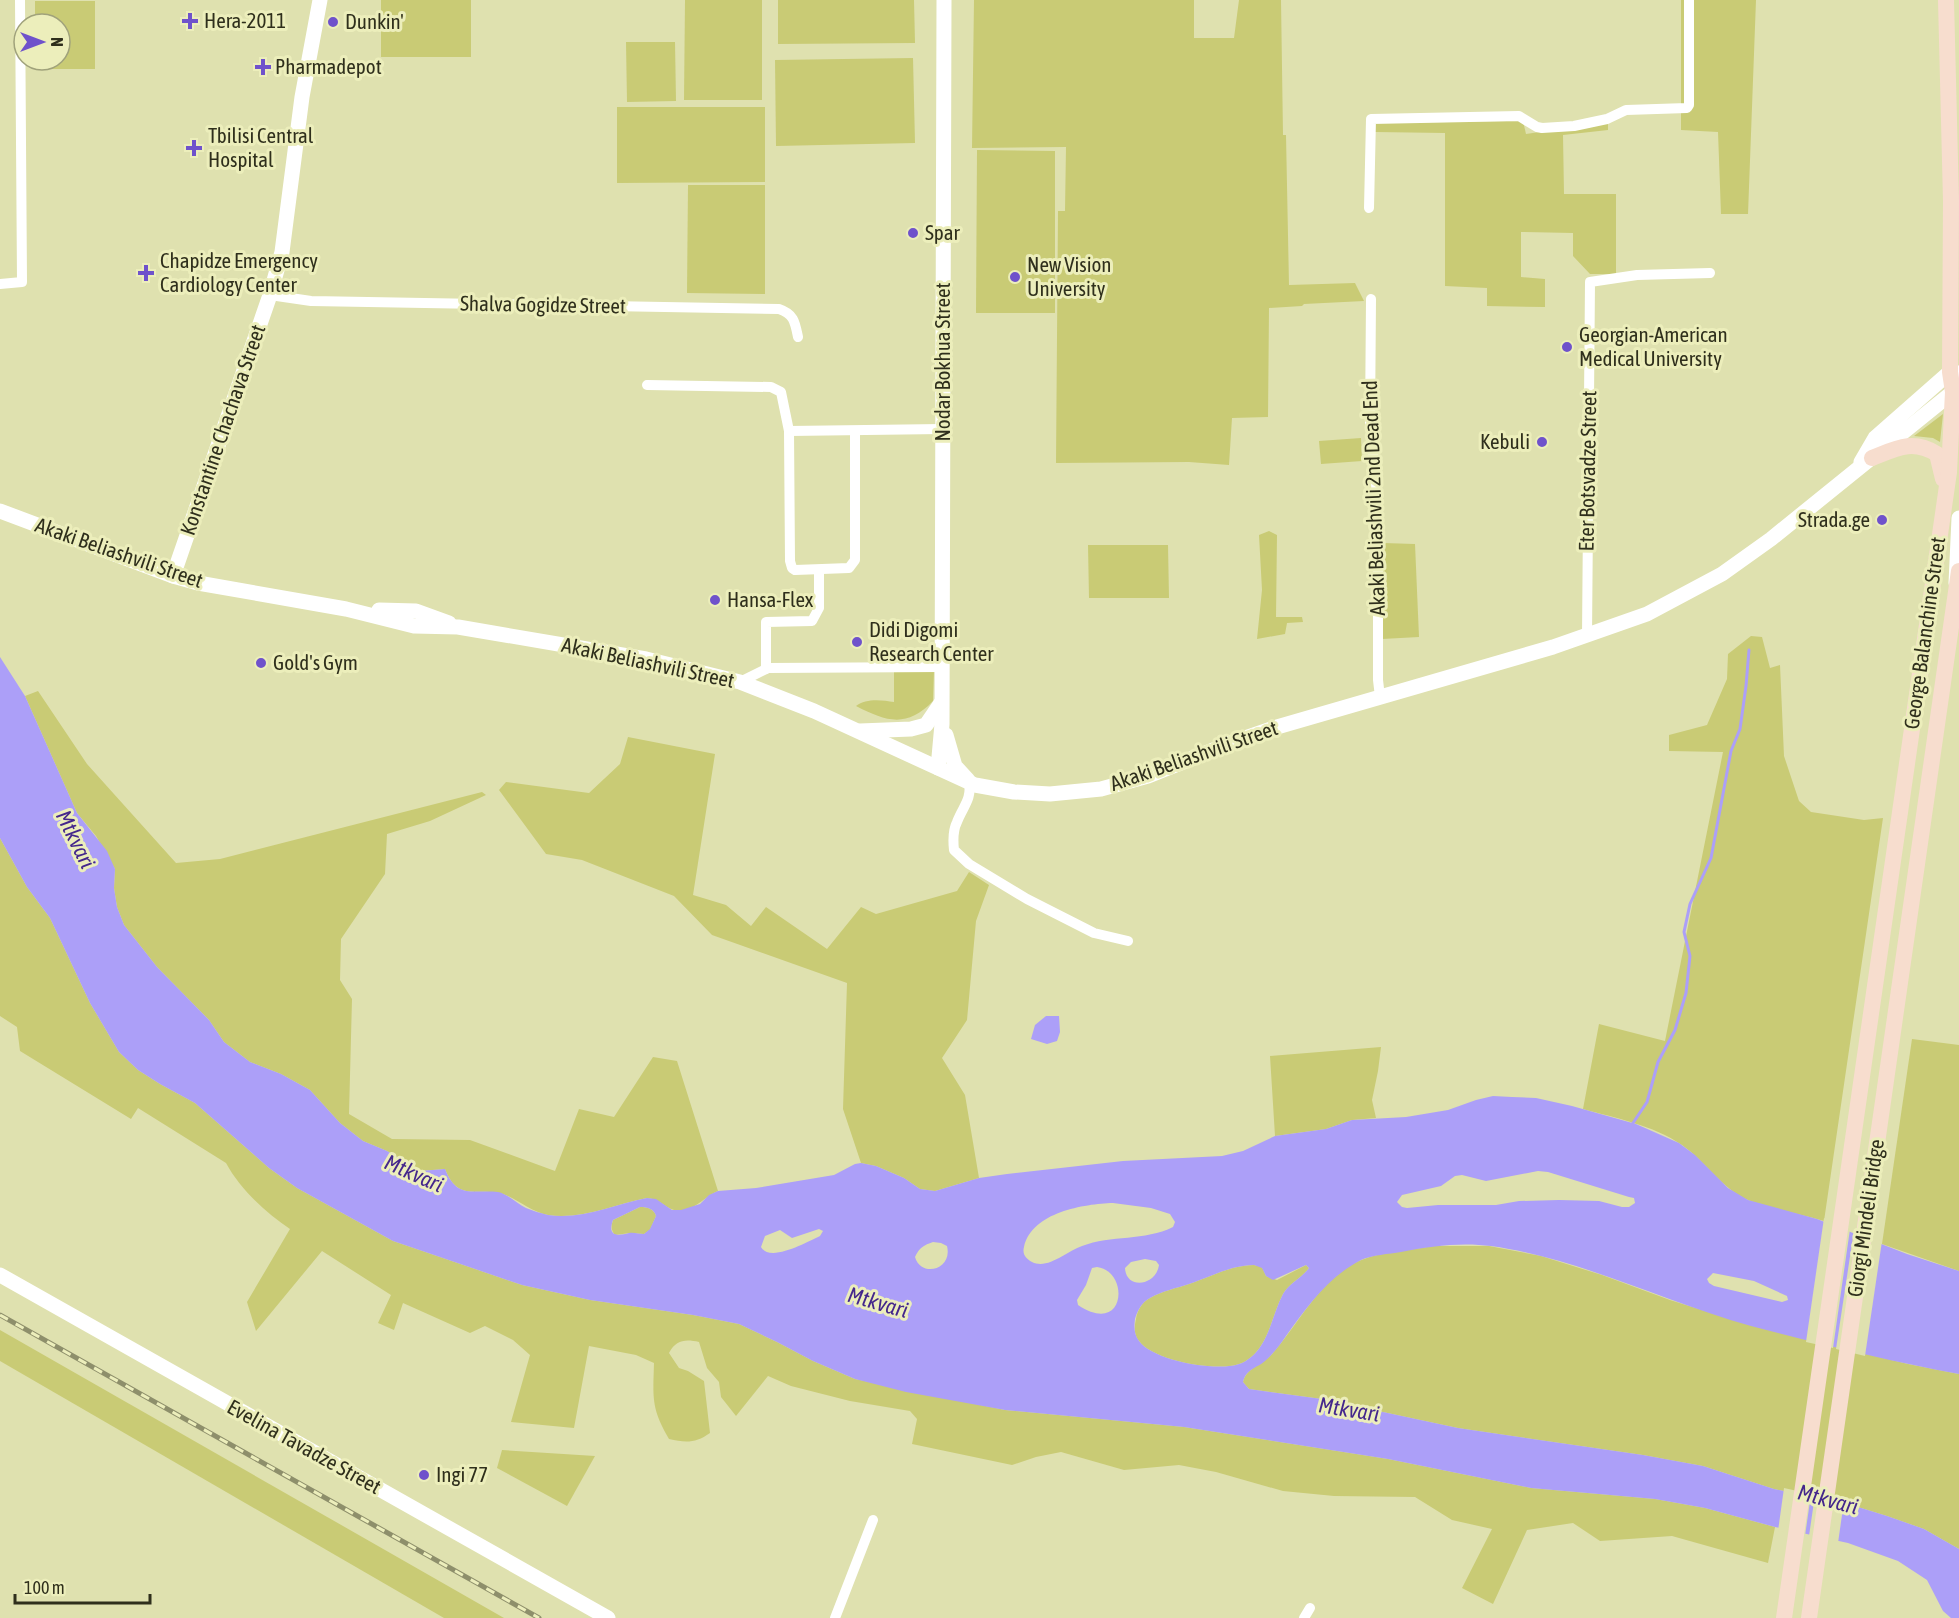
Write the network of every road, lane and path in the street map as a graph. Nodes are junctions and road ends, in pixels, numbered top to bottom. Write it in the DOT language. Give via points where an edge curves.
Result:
graph roads {
  1 [pos="20,0"];
  2 [pos="320,0"];
  3 [pos="944,0"];
  4 [pos="1689,0"];
  5 [pos="1946,0"];
  6 [pos="1948,103"];
  7 [pos="1959,118"];
  8 [pos="1959,182"];
  9 [pos="1951,201"];
  10 [pos="1369,208"];
  11 [pos="1710,273"];
  12 [pos="0,284"];
  13 [pos="270,296"];
  14 [pos="1371,299"];
  15 [pos="798,337"];
  16 [pos="1954,372"];
  17 [pos="647,385"];
  18 [pos="1956,389"];
  19 [pos="942,429"];
  20 [pos="789,431"];
  21 [pos="855,431"];
  22 [pos="1865,463"];
  23 [pos="1945,496"];
  24 [pos="0,512"];
  25 [pos="1959,518"];
  26 [pos="819,571"];
  27 [pos="173,576"];
  28 [pos="1958,581"];
  29 [pos="1587,637"];
  30 [pos="941,667"];
  31 [pos="766,669"];
  32 [pos="740,682"];
  33 [pos="1380,697"];
  34 [pos="941,704"];
  35 [pos="942,724"];
  36 [pos="858,731"];
  37 [pos="938,768"];
  38 [pos="969,782"];
  39 [pos="1896,834"];
  40 [pos="1128,941"];
  41 [pos="0,1275"];
  42 [pos="873,1520"];
  43 [pos="1310,1608"];
  44 [pos="608,1618"];
  45 [pos="835,1618"];
  46 [pos="1304,1618"];
  47 [pos="1784,1618"];
  48 [pos="1809,1618"];
  1 -- 12 [label="street" via="22,282"];
  2 -- 13 [label="main road, Konstantine Chachava Street" via="302,97 282,252"];
  3 -- 19 [label="main road, Nodar Bokhua Street"];
  4 -- 10 [label="street" via="1688,108 1626,110 1607,119 1542,128 1519,116 1371,119"];
  5 -- 6 [label="main road, George Balanchine Street"];
  6 -- 7 [label="main road"];
  6 -- 9 [label="main road, George Balanchine Street"];
  8 -- 9 [label="main road"];
  9 -- 16 [label="main road, George Balanchine Street"];
  11 -- 29 [label="street, Eter Botsvadze Street" via="1637,275 1590,282"];
  13 -- 15 [label="street, Shalva Gogidze Street" via="311,301 779,309 794,319"];
  13 -- 27 [label="main road, Konstantine Chachava Street"];
  14 -- 33 [label="street, Akaki Beliashvili 2nd Dead End" via="1370,423 1378,505"];
  16 -- 18 [label="main road, George Balanchine Street"];
  16 -- 22 [label="main road, Akaki Beliashvili Street" via="1875,438"];
  17 -- 20 [label="street" via="771,387 781,392"];
  18 -- 22 [label="main road, Akaki Beliashvili Street"];
  18 -- 23 [label="main road, George Balanchine Street"];
  19 -- 21 [label="street"];
  19 -- 30 [label="main road, Nodar Bokhua Street"];
  20 -- 21 [label="street"];
  20 -- 26 [label="street" via="790,565 795,570"];
  21 -- 26 [label="street" via="855,560 849,568"];
  22 -- 23 [label="main road" via="1903,447 1927,448 1940,461"];
  22 -- 29 [label="main road, Akaki Beliashvili Street" via="1722,574 1647,614"];
  23 -- 39 [label="main road, George Balanchine Street"];
  24 -- 27 [label="main road, Akaki Beliashvili Street"];
  25 -- 28 [label="main road"];
  26 -- 31 [label="street" via="819,608 812,621 766,622"];
  27 -- 32 [label="main road, Akaki Beliashvili Street" via="646,659"];
  28 -- 48 [label="main road, Giorgi Mindeli Bridge"];
  29 -- 33 [label="main road, Akaki Beliashvili Street"];
  30 -- 31 [label="street"];
  30 -- 34 [label="main road, Nodar Bokhua Street"];
  31 -- 32 [label="street"];
  32 -- 36 [label="main road, Akaki Beliashvili Street"];
  33 -- 38 [label="main road, Akaki Beliashvili Street" via="1236,741 1148,776 1101,789 1034,794"];
  34 -- 35 [label="main road, Nodar Bokhua Street"];
  34 -- 36 [label="main road" via="926,725"];
  35 -- 37 [label="main road"];
  35 -- 38 [label="main road" via="955,766"];
  36 -- 37 [label="main road, Akaki Beliashvili Street"];
  37 -- 38 [label="main road, Akaki Beliashvili Street"];
  38 -- 40 [label="street" via="971,794 956,824 954,850 969,864 1027,899 1094,933"];
  39 -- 47 [label="main road, Giorgi Mindeli Bridge"];
  41 -- 44 [label="main road, Evelina Tavadze Street"];
  42 -- 45 [label="street"];
  43 -- 46 [label="street"];
}
